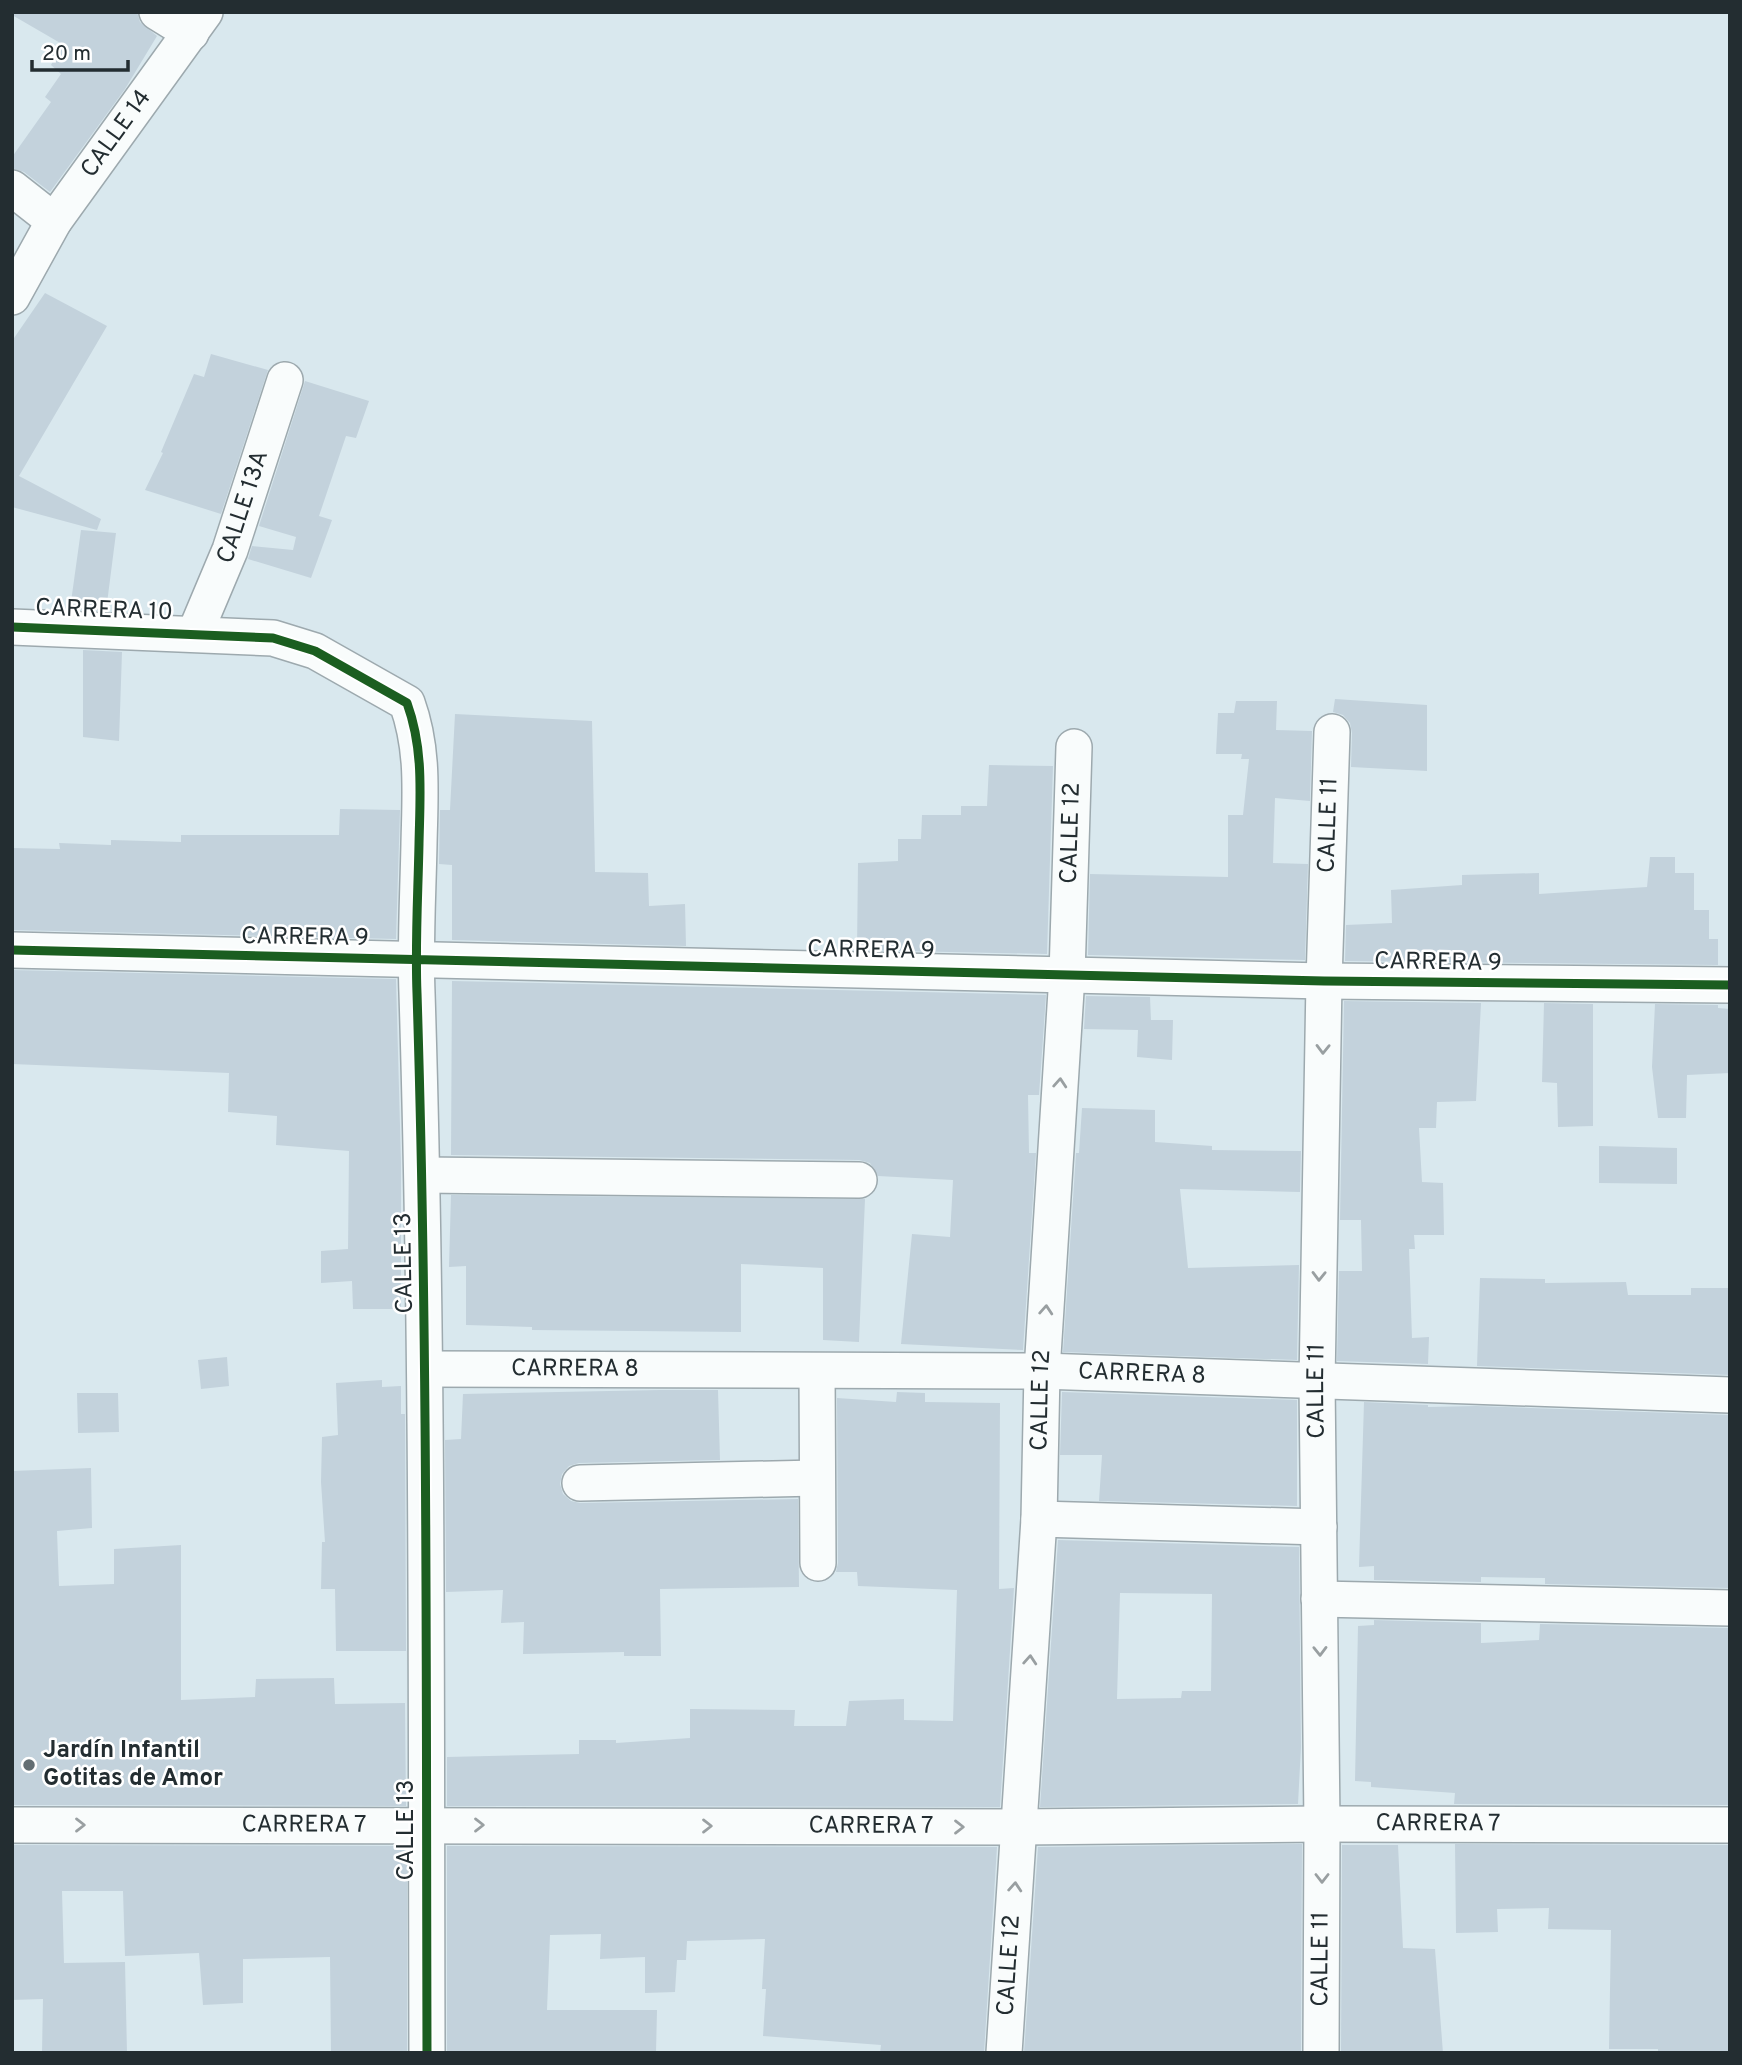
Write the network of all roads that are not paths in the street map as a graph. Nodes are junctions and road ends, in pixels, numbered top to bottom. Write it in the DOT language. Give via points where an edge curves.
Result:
graph roads {
  1 [pos="157,12"];
  2 [pos="198,22"];
  3 [pos="12,188"];
  4 [pos="54,221"];
  5 [pos="12,257"];
  6 [pos="12,297"];
  7 [pos="285,380"];
  8 [pos="12,627"];
  9 [pos="195,633"];
  10 [pos="1332,732"];
  11 [pos="1074,747"];
  12 [pos="12,950"];
  13 [pos="416,960"];
  14 [pos="1067,975"];
  15 [pos="1324,981"];
  16 [pos="1730,985"];
  17 [pos="423,1174"];
  18 [pos="859,1180"];
  19 [pos="426,1369"];
  20 [pos="817,1371"];
  21 [pos="1042,1371"];
  22 [pos="1317,1382"];
  23 [pos="1730,1395"];
  24 [pos="817,1478"];
  25 [pos="580,1483"];
  26 [pos="1038,1519"];
  27 [pos="1319,1527"];
  28 [pos="818,1563"];
  29 [pos="1319,1599"];
  30 [pos="1730,1608"];
  31 [pos="427,1824"];
  32 [pos="1322,1824"];
  33 [pos="12,1825"];
  34 [pos="1730,1825"];
  35 [pos="1019,1827"];
  36 [pos="427,2053"];
  37 [pos="1004,2053"];
  38 [pos="1321,2053"];
  1 -- 2 [label="street"];
  2 -- 4 [label="street, CALLE 14"];
  3 -- 4 [label="street"];
  4 -- 5 [label="street, CALLE 14"];
  4 -- 6 [label="street, CALLE 14"];
  7 -- 9 [label="street, CALLE 13A" via="230,550"];
  8 -- 9 [label="street, CARRERA 10"];
  9 -- 13 [label="street, CALLE 13" via="274,638 315,651 407,703 416,729 421,781"];
  10 -- 15 [label="street, CALLE 11"];
  11 -- 14 [label="street, CALLE 12"];
  12 -- 13 [label="street, CARRERA 9"];
  13 -- 14 [label="street, CARRERA 9"];
  13 -- 17 [label="street, CALLE 13"];
  14 -- 15 [label="street, CARRERA 9"];
  21 -- 14 [label="street, CALLE 12, one-way"];
  15 -- 16 [label="street, CARRERA 9"];
  15 -- 22 [label="street, CALLE 11, one-way"];
  17 -- 18 [label="street"];
  17 -- 19 [label="street, CALLE 13"];
  19 -- 20 [label="street, CARRERA 8"];
  19 -- 31 [label="street, CALLE 13"];
  20 -- 21 [label="street, CARRERA 8"];
  20 -- 24 [label="street"];
  21 -- 22 [label="street, CARRERA 8"];
  21 -- 26 [label="street, CALLE 12"];
  22 -- 23 [label="street, CARRERA 8"];
  22 -- 27 [label="street, CALLE 11"];
  24 -- 25 [label="street"];
  24 -- 28 [label="street"];
  26 -- 27 [label="street"];
  35 -- 26 [label="street, CALLE 12, one-way"];
  27 -- 29 [label="street, CALLE 11"];
  29 -- 30 [label="street"];
  29 -- 32 [label="street, CALLE 11, one-way"];
  33 -- 31 [label="street, CARRERA 7, one-way"];
  31 -- 35 [label="street, CARRERA 7, one-way"];
  31 -- 36 [label="street, CALLE 13"];
  32 -- 34 [label="street, CARRERA 7"];
  32 -- 35 [label="street, CARRERA 7"];
  32 -- 38 [label="street, CALLE 11, one-way"];
  37 -- 35 [label="street, CALLE 12, one-way"];
}
